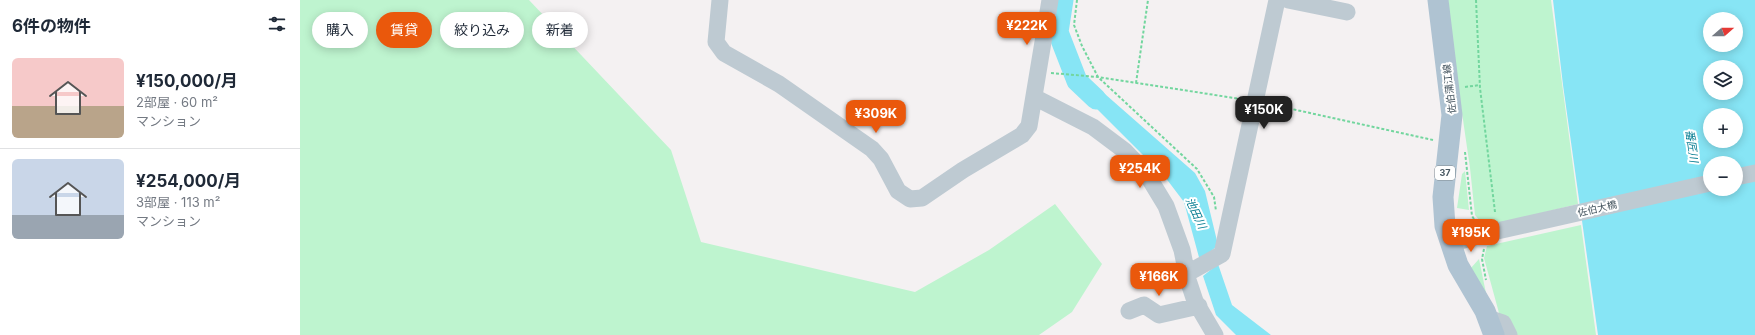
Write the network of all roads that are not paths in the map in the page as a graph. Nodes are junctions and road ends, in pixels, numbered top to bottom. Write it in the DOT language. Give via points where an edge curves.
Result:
graph roads {
  1 [pos="720,0"];
  2 [pos="1050,0"];
  3 [pos="1277,0"];
  4 [pos="1288,0"];
  5 [pos="1438,0"];
  6 [pos="1347,12"];
  7 [pos="1034,97"];
  8 [pos="1755,172"];
  9 [pos="1743,175"];
  10 [pos="1703,185"];
  11 [pos="1450,244"];
  12 [pos="1187,274"];
  13 [pos="1199,306"];
  14 [pos="1129,310"];
  15 [pos="1491,327"];
  16 [pos="1215,335"];
  17 [pos="1509,335"];
  1 -- 7 [label="street" via="716,42 724,53 779,84 872,149 898,191 910,199 922,198 1022,135 1028,126"];
  2 -- 7 [label="street"];
  3 -- 12 [label="street" via="1222,254"];
  4 -- 6 [label="street"];
  5 -- 11 [label="main road, 佐伯蒲江線 / 37" via="1452,100 1452,130 1443,197 1445,226"];
  7 -- 12 [label="street" via="1093,127 1125,151 1146,173 1166,206 1182,250"];
  8 -- 9 [label="street"];
  10 -- 11 [label="street, 佐伯大橋"];
  11 -- 15 [label="main road, 佐伯蒲江線 / 37"];
  12 -- 13 [label="street"];
  13 -- 14 [label="street" via="1159,315 1144,305"];
  13 -- 16 [label="street"];
  15 -- 17 [label="street" via="1504,323"];
}
